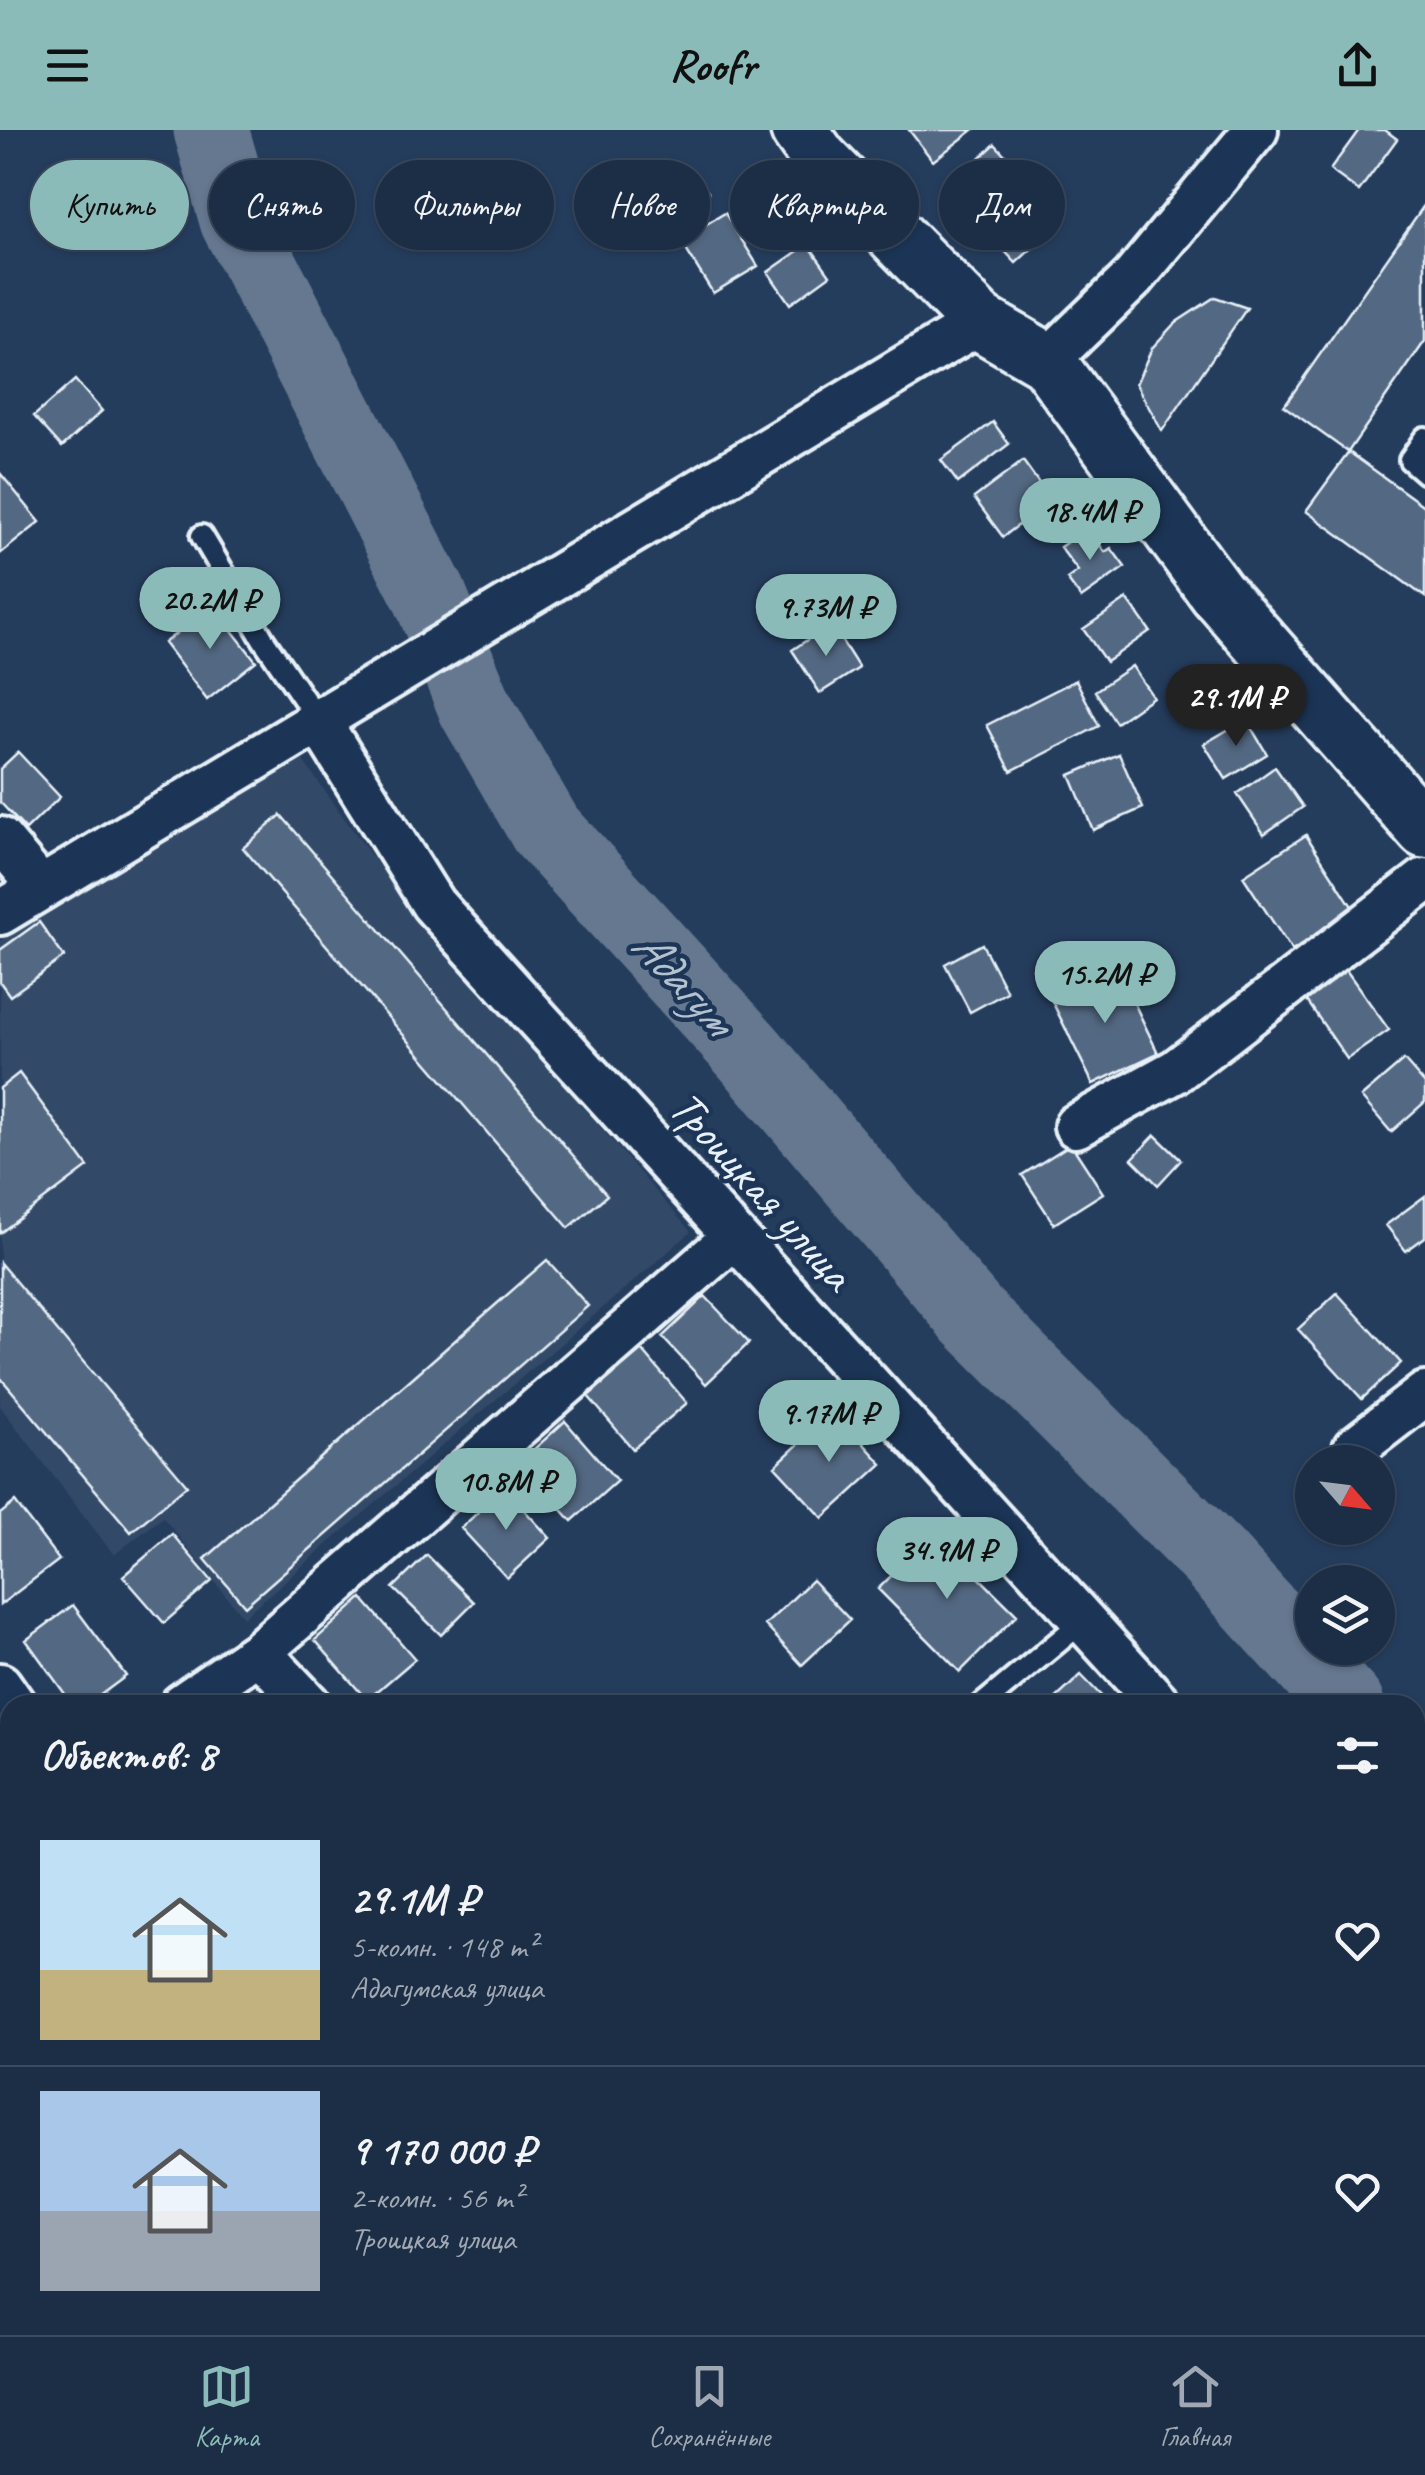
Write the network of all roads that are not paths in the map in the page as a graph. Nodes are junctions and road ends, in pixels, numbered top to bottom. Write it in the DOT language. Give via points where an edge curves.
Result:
graph roads {
  1 [pos="799,130"];
  2 [pos="1256,130"];
  3 [pos="980,322"];
  4 [pos="1046,361"];
  5 [pos="1425,438"];
  6 [pos="1425,472"];
  7 [pos="202,536"];
  8 [pos="318,720"];
  9 [pos="1425,830"];
  10 [pos="0,839"];
  11 [pos="1425,880"];
  12 [pos="41,888"];
  13 [pos="0,913"];
  14 [pos="1076,1126"];
  15 [pos="734,1237"];
  16 [pos="1425,1394"];
  17 [pos="1359,1445"];
  18 [pos="1082,1622"];
  19 [pos="259,1652"];
  20 [pos="197,1695"];
  21 [pos="299,1695"];
  22 [pos="994,1695"];
  23 [pos="1151,1695"];
  1 -- 3 [label="main road"];
  2 -- 4 [label="street" via="1134,278"];
  3 -- 4 [label="main road"];
  3 -- 8 [label="street"];
  4 -- 9 [label="main road" via="1217,593"];
  5 -- 6 [label="lane" via="1410,460"];
  7 -- 8 [label="lane"];
  8 -- 12 [label="street"];
  8 -- 15 [label="street, Троицкая улица" via="432,904"];
  10 -- 12 [label="street"];
  11 -- 14 [label="street" via="1176,1071"];
  12 -- 13 [label="street"];
  15 -- 18 [label="street, Троицкая улица"];
  15 -- 19 [label="street"];
  16 -- 17 [label="street"];
  18 -- 22 [label="lane"];
  18 -- 23 [label="street, Троицкая улица"];
  19 -- 20 [label="street"];
  19 -- 21 [label="street"];
}
